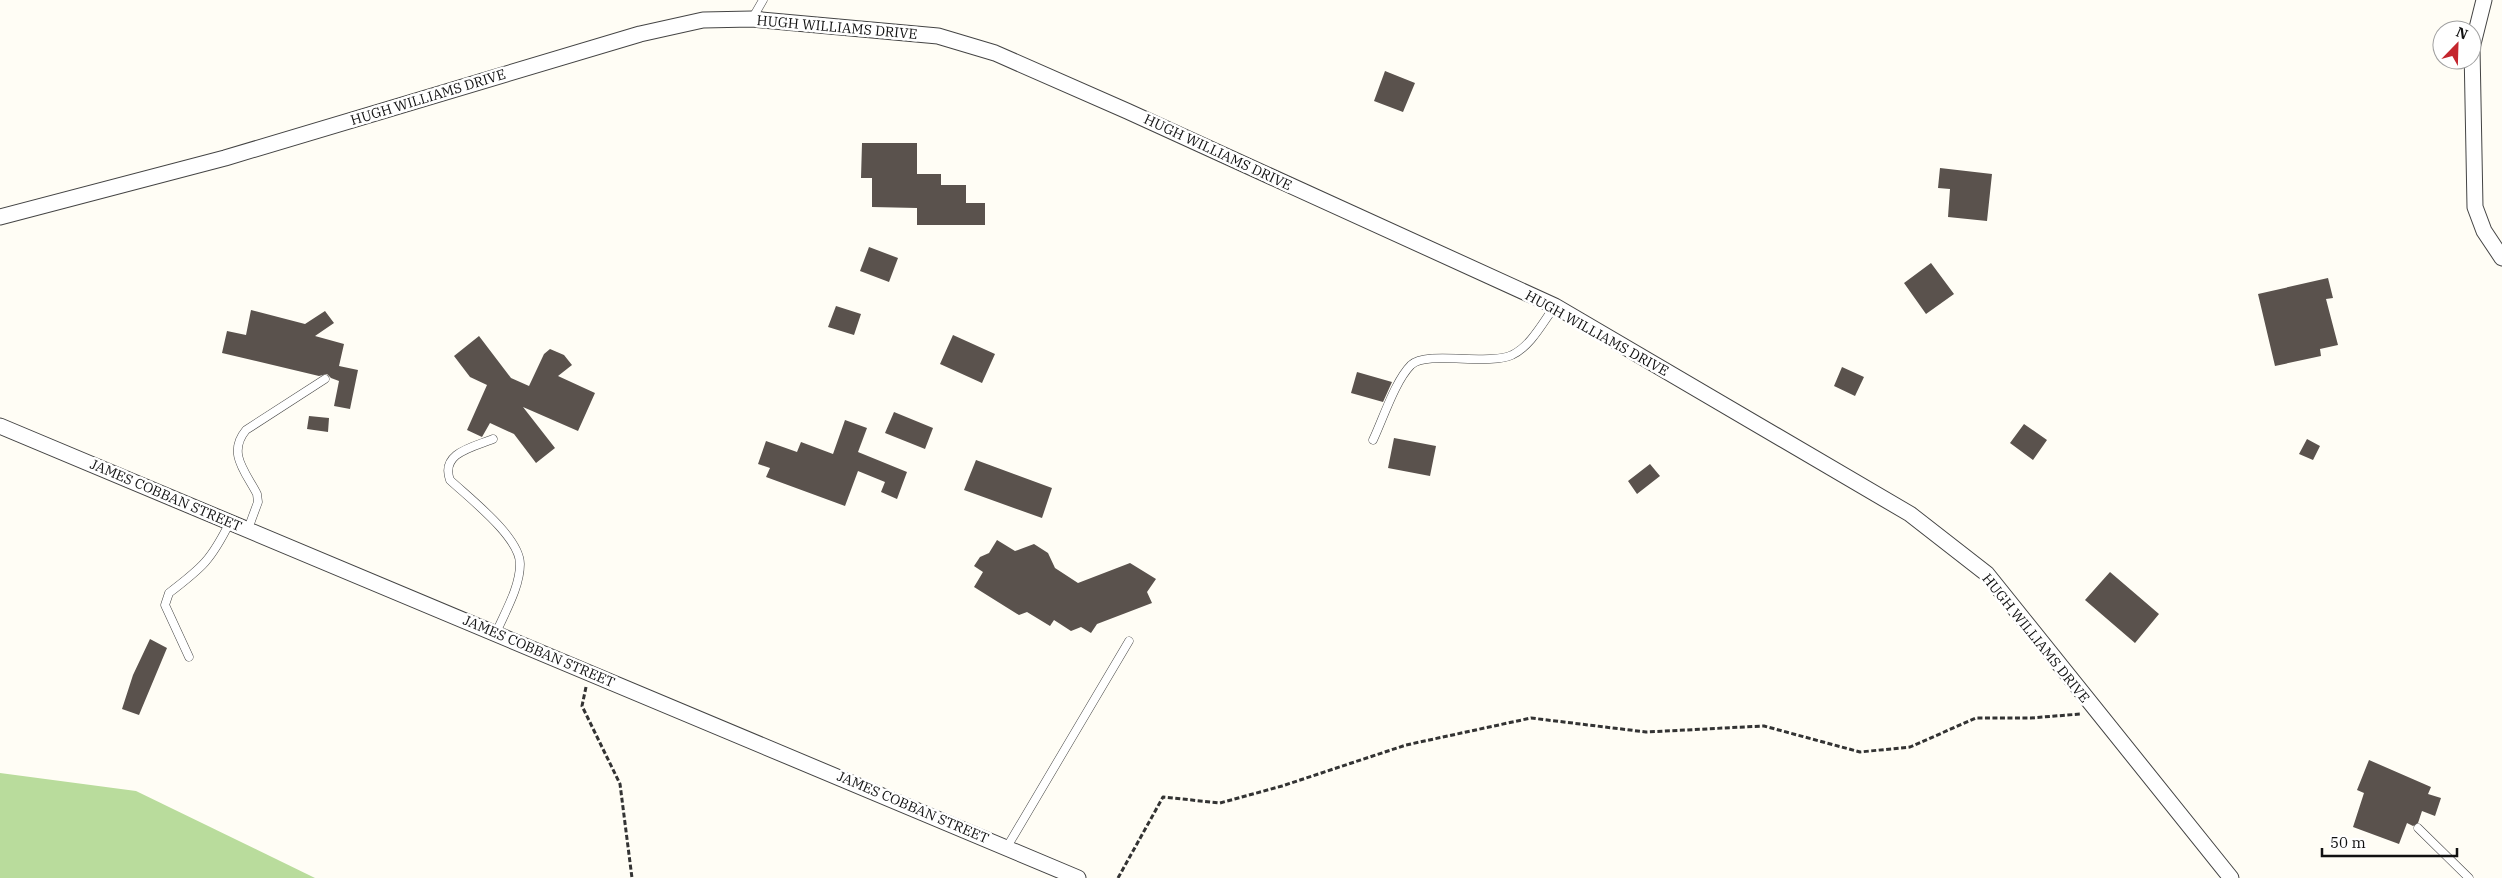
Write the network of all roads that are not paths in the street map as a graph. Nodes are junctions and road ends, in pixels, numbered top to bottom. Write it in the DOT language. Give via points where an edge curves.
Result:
graph roads {
  1 [pos="763,0"];
  2 [pos="2484,0"];
  3 [pos="752,19"];
  4 [pos="0,217"];
  5 [pos="2502,258"];
  6 [pos="1555,306"];
  7 [pos="325,378"];
  8 [pos="0,426"];
  9 [pos="493,439"];
  10 [pos="1373,440"];
  11 [pos="230,522"];
  12 [pos="248,529"];
  13 [pos="496,633"];
  14 [pos="1129,641"];
  15 [pos="189,657"];
  16 [pos="2418,828"];
  17 [pos="1008,847"];
  18 [pos="1078,878"];
  19 [pos="2231,878"];
  20 [pos="2469,878"];
  1 -- 3 [label="lane"];
  2 -- 5 [label="street" via="2472,48 2475,207 2484,231"];
  3 -- 4 [label="street, HUGH WILLIAMS DRIVE" via="703,20 640,34 225,158"];
  3 -- 6 [label="street, HUGH WILLIAMS DRIVE" via="938,36 995,53"];
  6 -- 10 [label="lane" via="1529,341 1514,354 1497,360 1428,359 1413,364 1404,374"];
  6 -- 19 [label="street, HUGH WILLIAMS DRIVE" via="1910,514 1987,574"];
  7 -- 12 [label="lane" via="246,430 239,438 237,455 258,502"];
  8 -- 11 [label="street, JAMES COBBAN STREET"];
  9 -- 13 [label="lane" via="456,454 446,470 450,480 512,540 520,563 517,584"];
  11 -- 12 [label="street, JAMES COBBAN STREET"];
  11 -- 15 [label="lane" via="215,552 166,598 165,604"];
  12 -- 13 [label="street, JAMES COBBAN STREET"];
  13 -- 17 [label="street, JAMES COBBAN STREET"];
  14 -- 17 [label="lane"];
  16 -- 20 [label="lane"];
  17 -- 18 [label="street, JAMES COBBAN STREET"];
}
